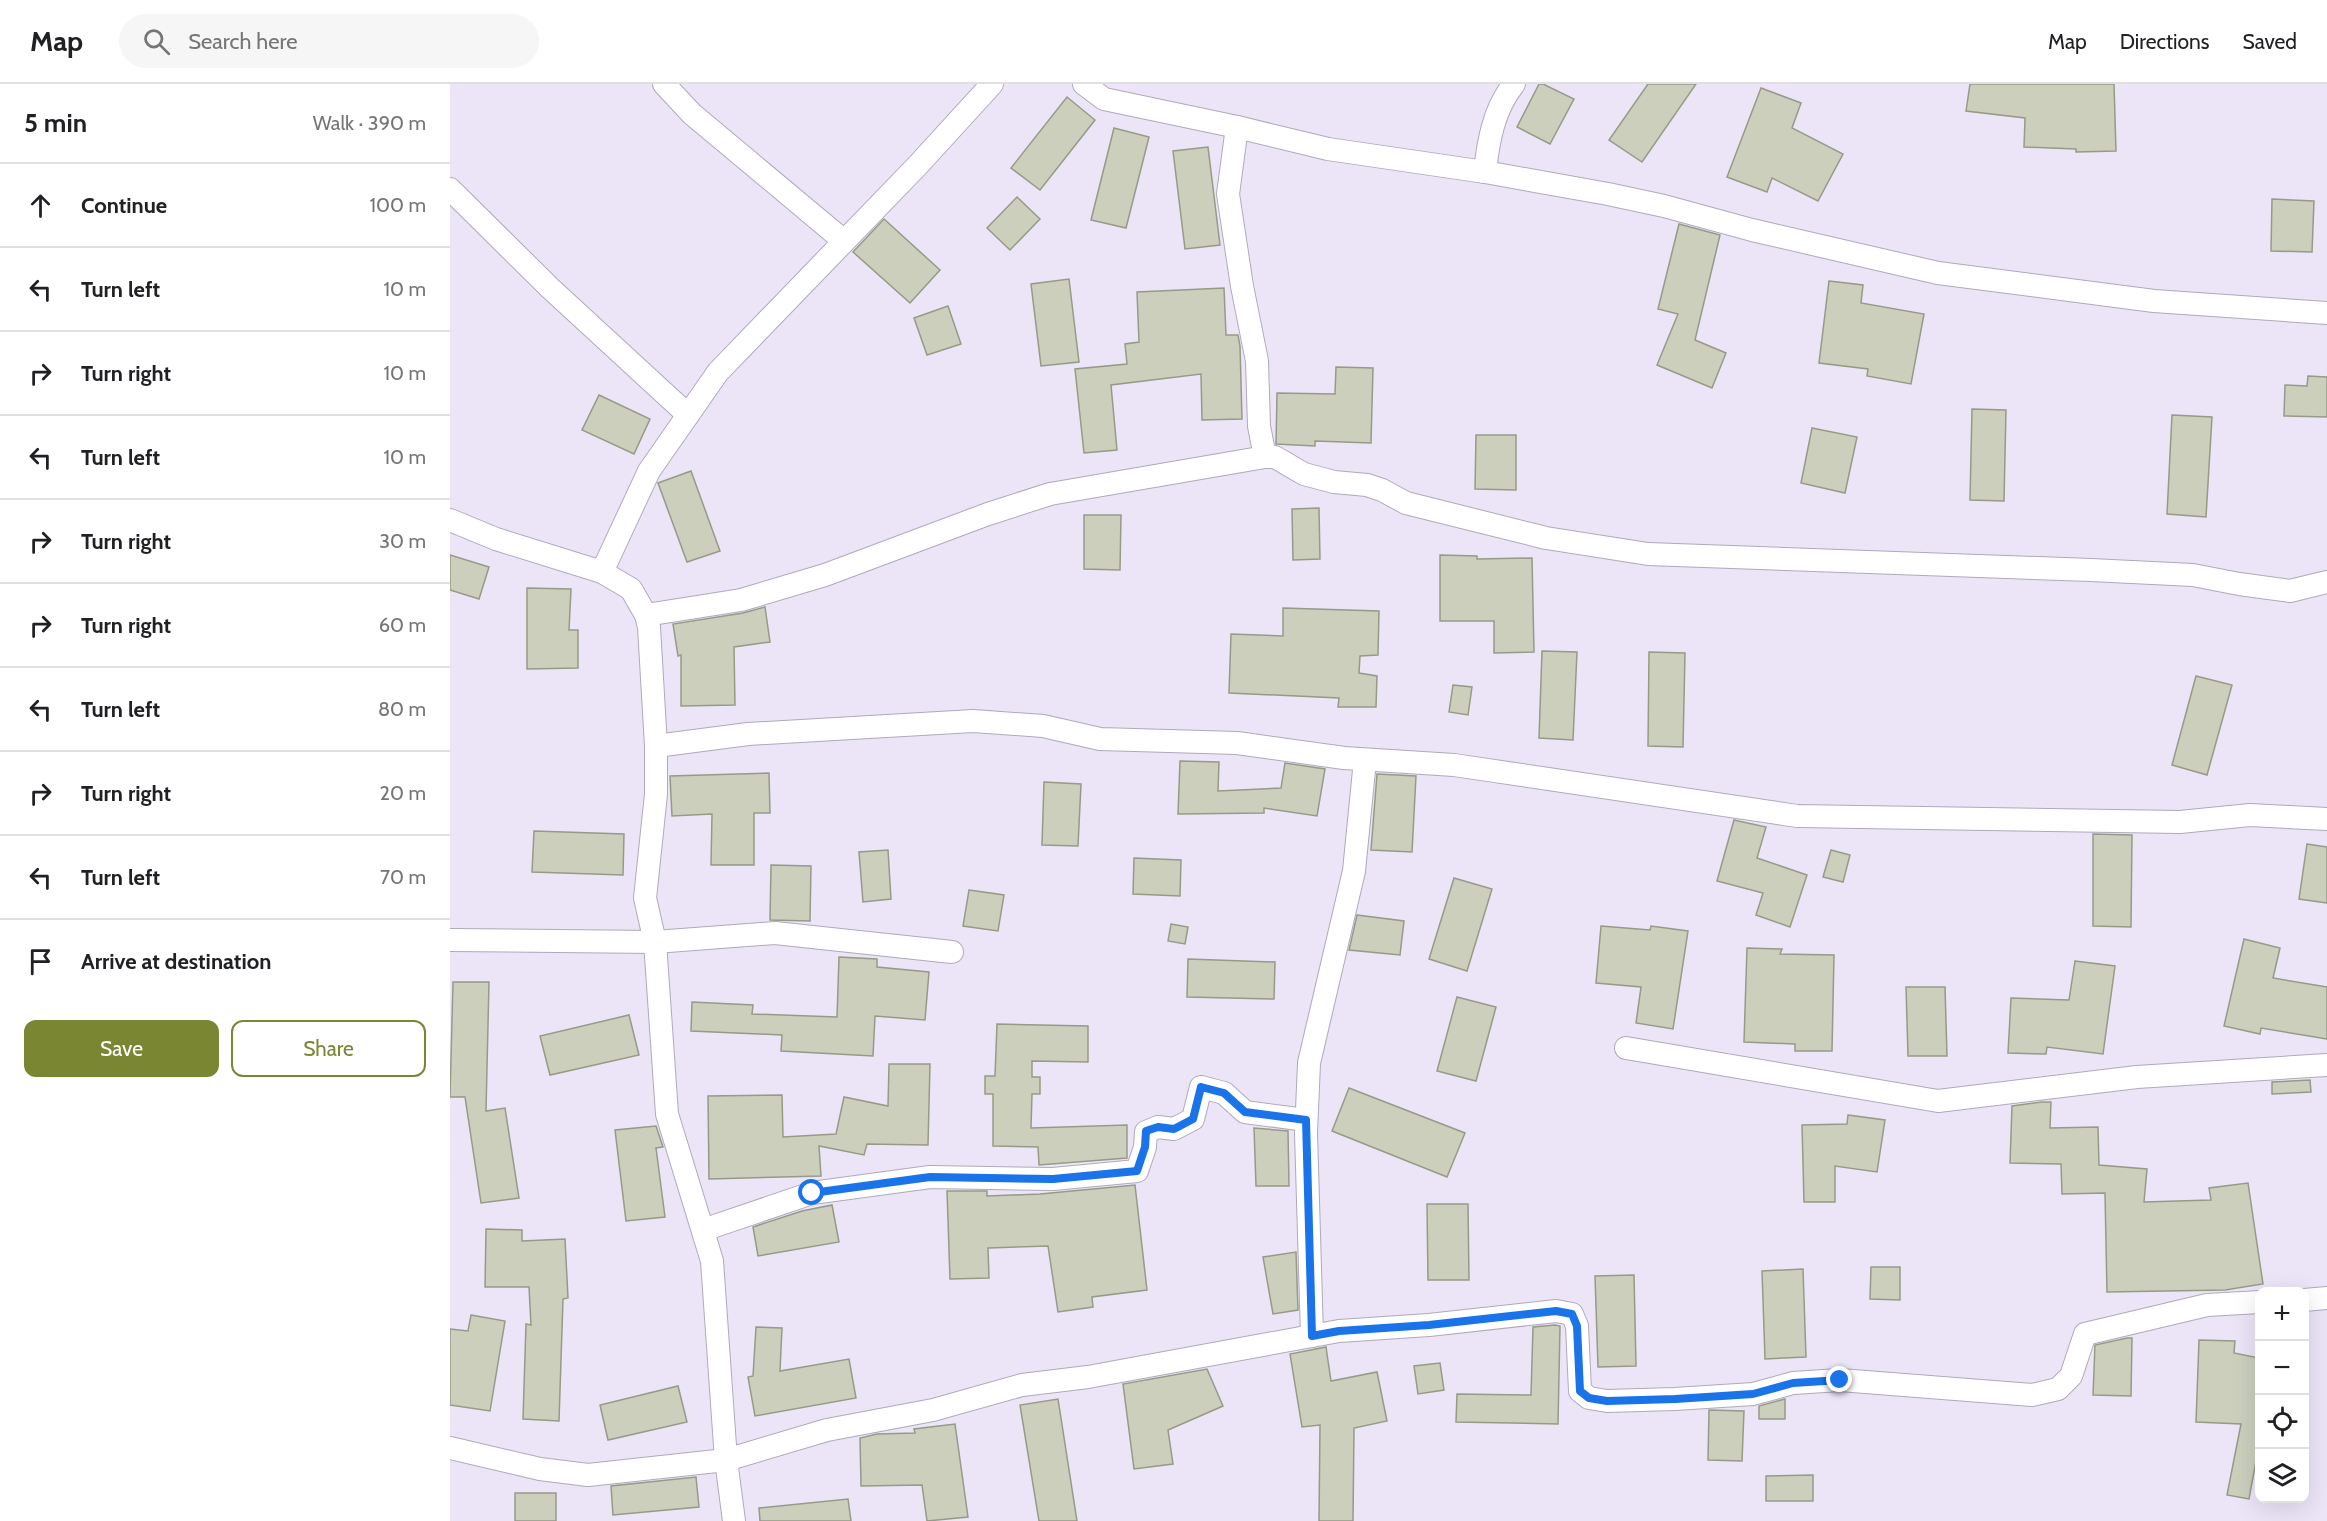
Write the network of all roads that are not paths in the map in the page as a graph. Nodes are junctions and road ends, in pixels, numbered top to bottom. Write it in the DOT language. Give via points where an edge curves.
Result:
graph roads {
  1 [pos="664,84"];
  2 [pos="992,84"];
  3 [pos="1084,84"];
  4 [pos="1514,84"];
  5 [pos="1237,127"];
  6 [pos="1485,172"];
  7 [pos="450,189"];
  8 [pos="843,241"];
  9 [pos="2327,313"];
  10 [pos="688,414"];
  11 [pos="1265,457"];
  12 [pos="450,520"];
  13 [pos="602,572"];
  14 [pos="2327,582"];
  15 [pos="646,615"];
  16 [pos="656,746"];
  17 [pos="1365,760"];
  18 [pos="2327,819"];
  19 [pos="450,940"];
  20 [pos="655,942"];
  21 [pos="952,952"];
  22 [pos="1626,1048"];
  23 [pos="2327,1065"];
  24 [pos="1306,1120"];
  25 [pos="703,1230"];
  26 [pos="2327,1298"];
  27 [pos="2309,1300"];
  28 [pos="2255,1302"];
  29 [pos="1312,1336"];
  30 [pos="450,1448"];
  31 [pos="726,1460"];
  32 [pos="734,1521"];
  1 -- 8 [label="street" via="693,114"];
  2 -- 8 [label="street"];
  3 -- 5 [label="street" via="1104,99"];
  4 -- 6 [label="street" via="1494,123"];
  5 -- 6 [label="street" via="1328,149"];
  5 -- 11 [label="street" via="1228,194 1257,361 1259,426"];
  6 -- 9 [label="street" via="1664,206 1938,273 2154,301"];
  7 -- 10 [label="street" via="550,288"];
  8 -- 10 [label="street" via="718,372"];
  10 -- 13 [label="street" via="649,471"];
  11 -- 14 [label="street" via="1275,457 1304,474 1367,485 1406,503 1545,538 1648,554 2193,575 2290,591"];
  11 -- 15 [label="street" via="1050,494 825,575 741,600"];
  12 -- 13 [label="street" via="496,539"];
  13 -- 15 [label="street" via="631,589"];
  15 -- 16 [label="street"];
  16 -- 17 [label="street" via="747,734 973,721 1044,726 1100,739 1237,743"];
  16 -- 20 [label="street" via="656,794 645,898"];
  17 -- 18 [label="street" via="1454,765 1797,816 2180,822 2250,816"];
  17 -- 24 [label="street" via="1354,870 1309,1063"];
  19 -- 20 [label="street"];
  20 -- 21 [label="street" via="775,933"];
  20 -- 25 [label="street" via="667,1114"];
  22 -- 23 [label="street" via="1938,1101 2137,1077"];
  24 -- 25 [label="street" via="1245,1112 1224,1093 1201,1087 1193,1119 1174,1129 1158,1127 1146,1131 1137,1171 1053,1179 930,1177 812,1193"];
  24 -- 29 [label="street"];
  25 -- 31 [label="street" via="712,1261"];
  26 -- 27 [label="street"];
  28 -- 29 [label="street" via="2207,1305 2085,1334 2071,1376 2058,1389 2032,1395 1840,1380 1793,1383 1753,1394 1607,1401 1589,1398 1580,1391 1577,1326 1572,1314 1556,1311"];
  29 -- 31 [label="street" via="1088,1377 1022,1385 933,1410 827,1430"];
  30 -- 31 [label="street" via="540,1469 588,1475"];
  31 -- 32 [label="street"];
}
